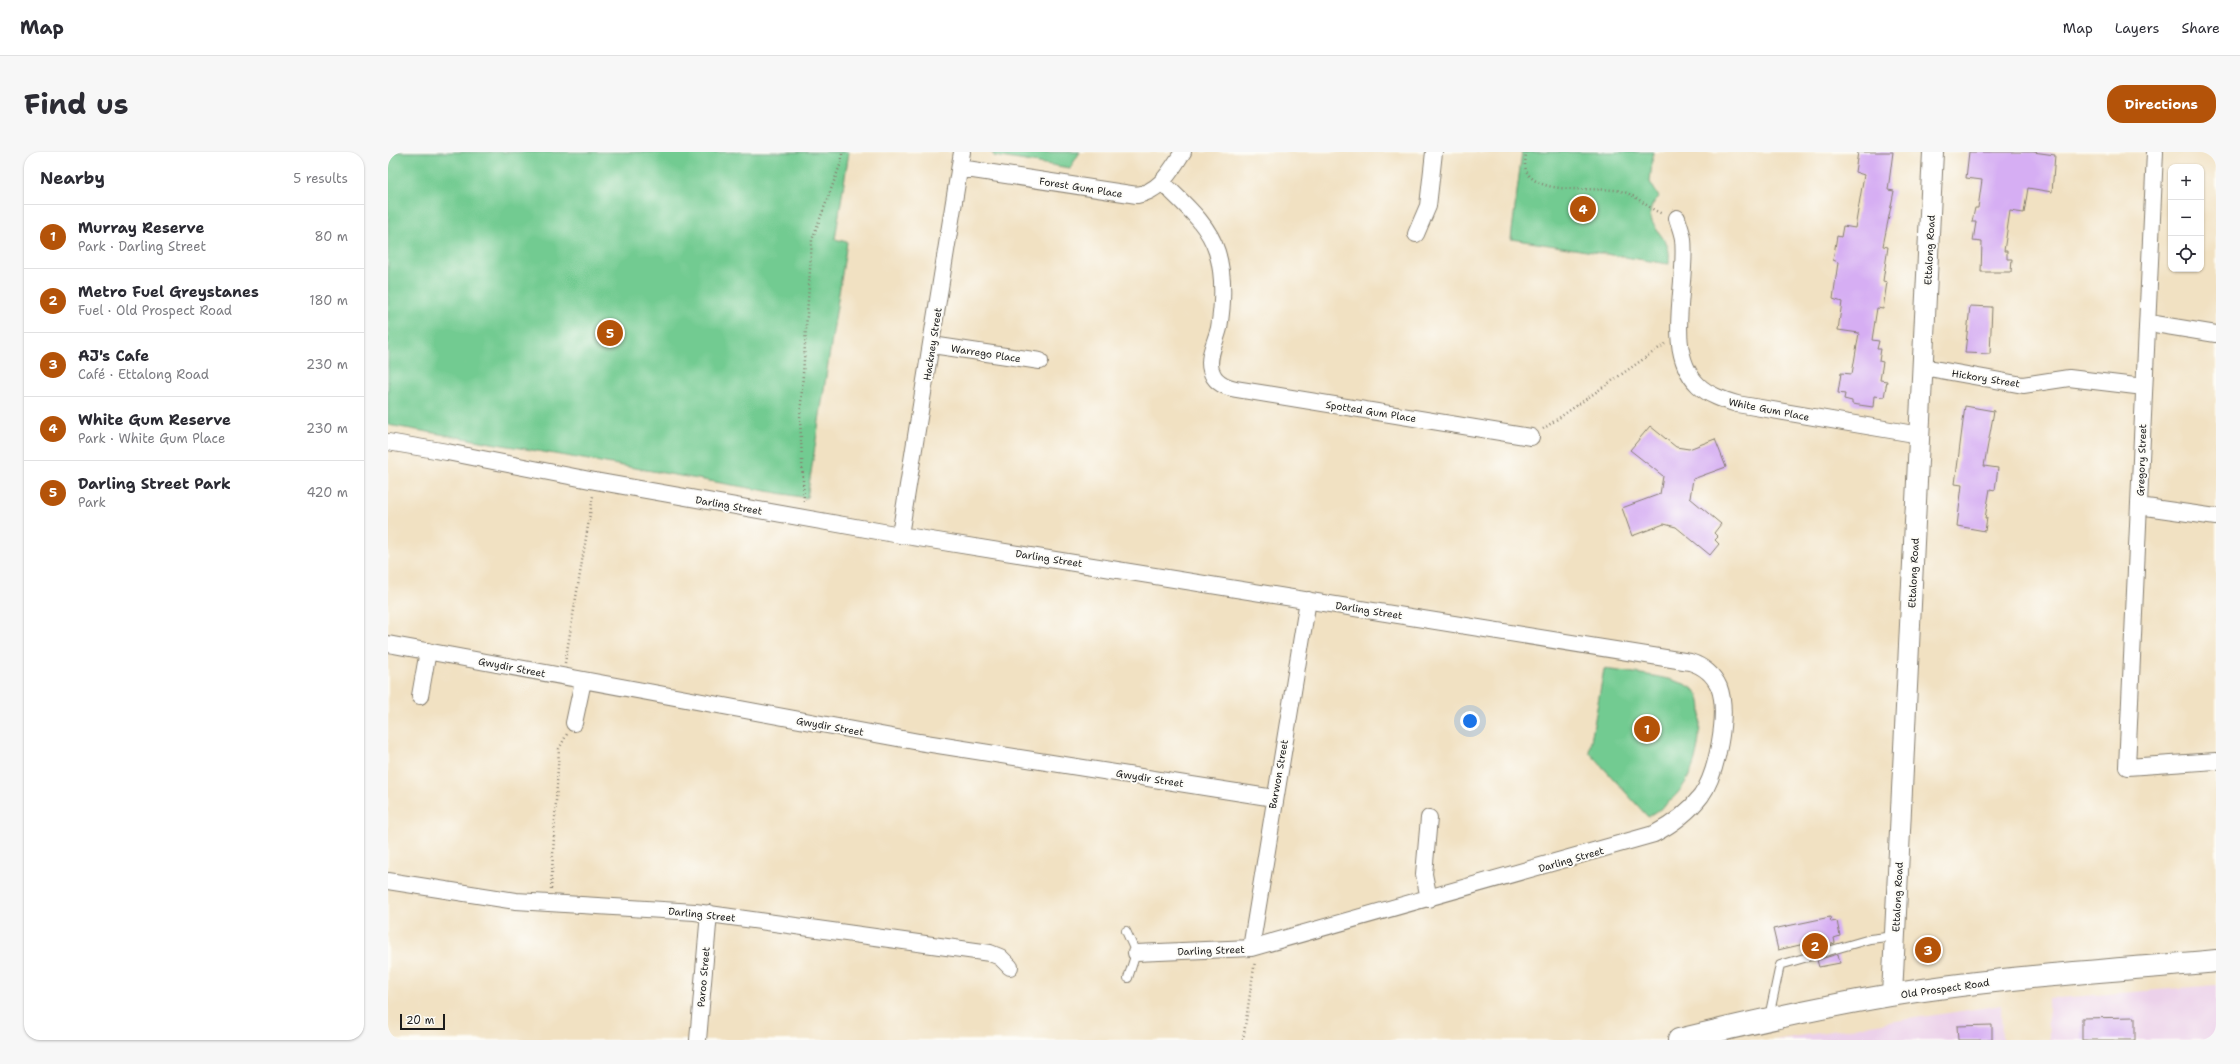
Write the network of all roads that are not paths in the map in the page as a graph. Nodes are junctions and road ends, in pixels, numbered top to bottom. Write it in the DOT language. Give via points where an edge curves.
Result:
graph roads {
  1 [pos="962,152"];
  2 [pos="1183,152"];
  3 [pos="1434,152"];
  4 [pos="1933,152"];
  5 [pos="2155,152"];
  6 [pos="960,168"];
  7 [pos="1162,182"];
  8 [pos="1677,218"];
  9 [pos="1416,234"];
  10 [pos="2149,323"];
  11 [pos="2216,334"];
  12 [pos="932,345"];
  13 [pos="1040,361"];
  14 [pos="1923,367"];
  15 [pos="2144,388"];
  16 [pos="1920,435"];
  17 [pos="1531,437"];
  18 [pos="388,442"];
  19 [pos="2139,506"];
  20 [pos="2216,517"];
  21 [pos="900,535"];
  22 [pos="1308,600"];
  23 [pos="388,644"];
  24 [pos="428,651"];
  25 [pos="583,681"];
  26 [pos="420,696"];
  27 [pos="574,723"];
  28 [pos="2216,761"];
  29 [pos="1274,798"];
  30 [pos="1429,818"];
  31 [pos="388,881"];
  32 [pos="1429,899"];
  33 [pos="709,913"];
  34 [pos="1126,931"];
  35 [pos="1895,936"];
  36 [pos="1254,947"];
  37 [pos="1136,953"];
  38 [pos="2216,961"];
  39 [pos="1010,967"];
  40 [pos="1128,978"];
  41 [pos="1892,995"];
  42 [pos="1769,1018"];
  43 [pos="698,1040"];
  44 [pos="1679,1040"];
  1 -- 6 [label="street, Hackney Street"];
  2 -- 7 [label="street, Forest Gum Place"];
  3 -- 9 [label="street" via="1428,206"];
  4 -- 14 [label="street, Ettalong Road"];
  5 -- 10 [label="street, Gregory Street"];
  6 -- 7 [label="street, Forest Gum Place" via="1130,195 1149,192"];
  6 -- 12 [label="street, Hackney Street"];
  7 -- 17 [label="street, Spotted Gum Place" via="1199,220 1216,251 1222,295 1219,329 1210,360 1210,380 1236,390"];
  8 -- 16 [label="street, White Gum Place" via="1682,239 1683,262 1679,334 1684,365 1698,386 1718,398 1737,404"];
  10 -- 11 [label="street"];
  10 -- 15 [label="street, Gregory Street"];
  12 -- 13 [label="street, Warrego Place"];
  12 -- 21 [label="street, Hackney Street"];
  14 -- 15 [label="street, Hickory Street" via="2023,385 2069,378"];
  14 -- 16 [label="street, Ettalong Road"];
  15 -- 19 [label="street, Gregory Street"];
  16 -- 35 [label="street, Ettalong Road"];
  18 -- 21 [label="street, Darling Street"];
  19 -- 20 [label="street"];
  19 -- 28 [label="street, Gregory Street" via="2127,767"];
  21 -- 22 [label="street, Darling Street"];
  22 -- 29 [label="street, Barwon Street"];
  22 -- 32 [label="street, Darling Street" via="1690,662 1712,669 1719,686 1720,738 1717,762 1708,785 1687,813 1666,828 1641,839"];
  23 -- 24 [label="street, Gwydir Street"];
  24 -- 25 [label="street, Gwydir Street"];
  24 -- 26 [label="street"];
  25 -- 27 [label="street"];
  25 -- 29 [label="street, Gwydir Street" via="919,742"];
  29 -- 36 [label="street, Barwon Street"];
  30 -- 32 [label="street" via="1424,874"];
  31 -- 33 [label="street, Darling Street" via="501,899"];
  32 -- 36 [label="street, Darling Street"];
  33 -- 39 [label="street, Darling Street" via="990,953 1000,957"];
  33 -- 43 [label="street, Paroo Street"];
  34 -- 37 [label="lane"];
  35 -- 41 [label="street, Ettalong Road"];
  35 -- 42 [label="lane" via="1870,939 1780,965"];
  36 -- 37 [label="street, Darling Street"];
  37 -- 40 [label="lane"];
  38 -- 41 [label="main road, Old Prospect Road" via="2000,981"];
  41 -- 42 [label="main road, Old Prospect Road"];
  42 -- 44 [label="main road, Old Prospect Road"];
}
